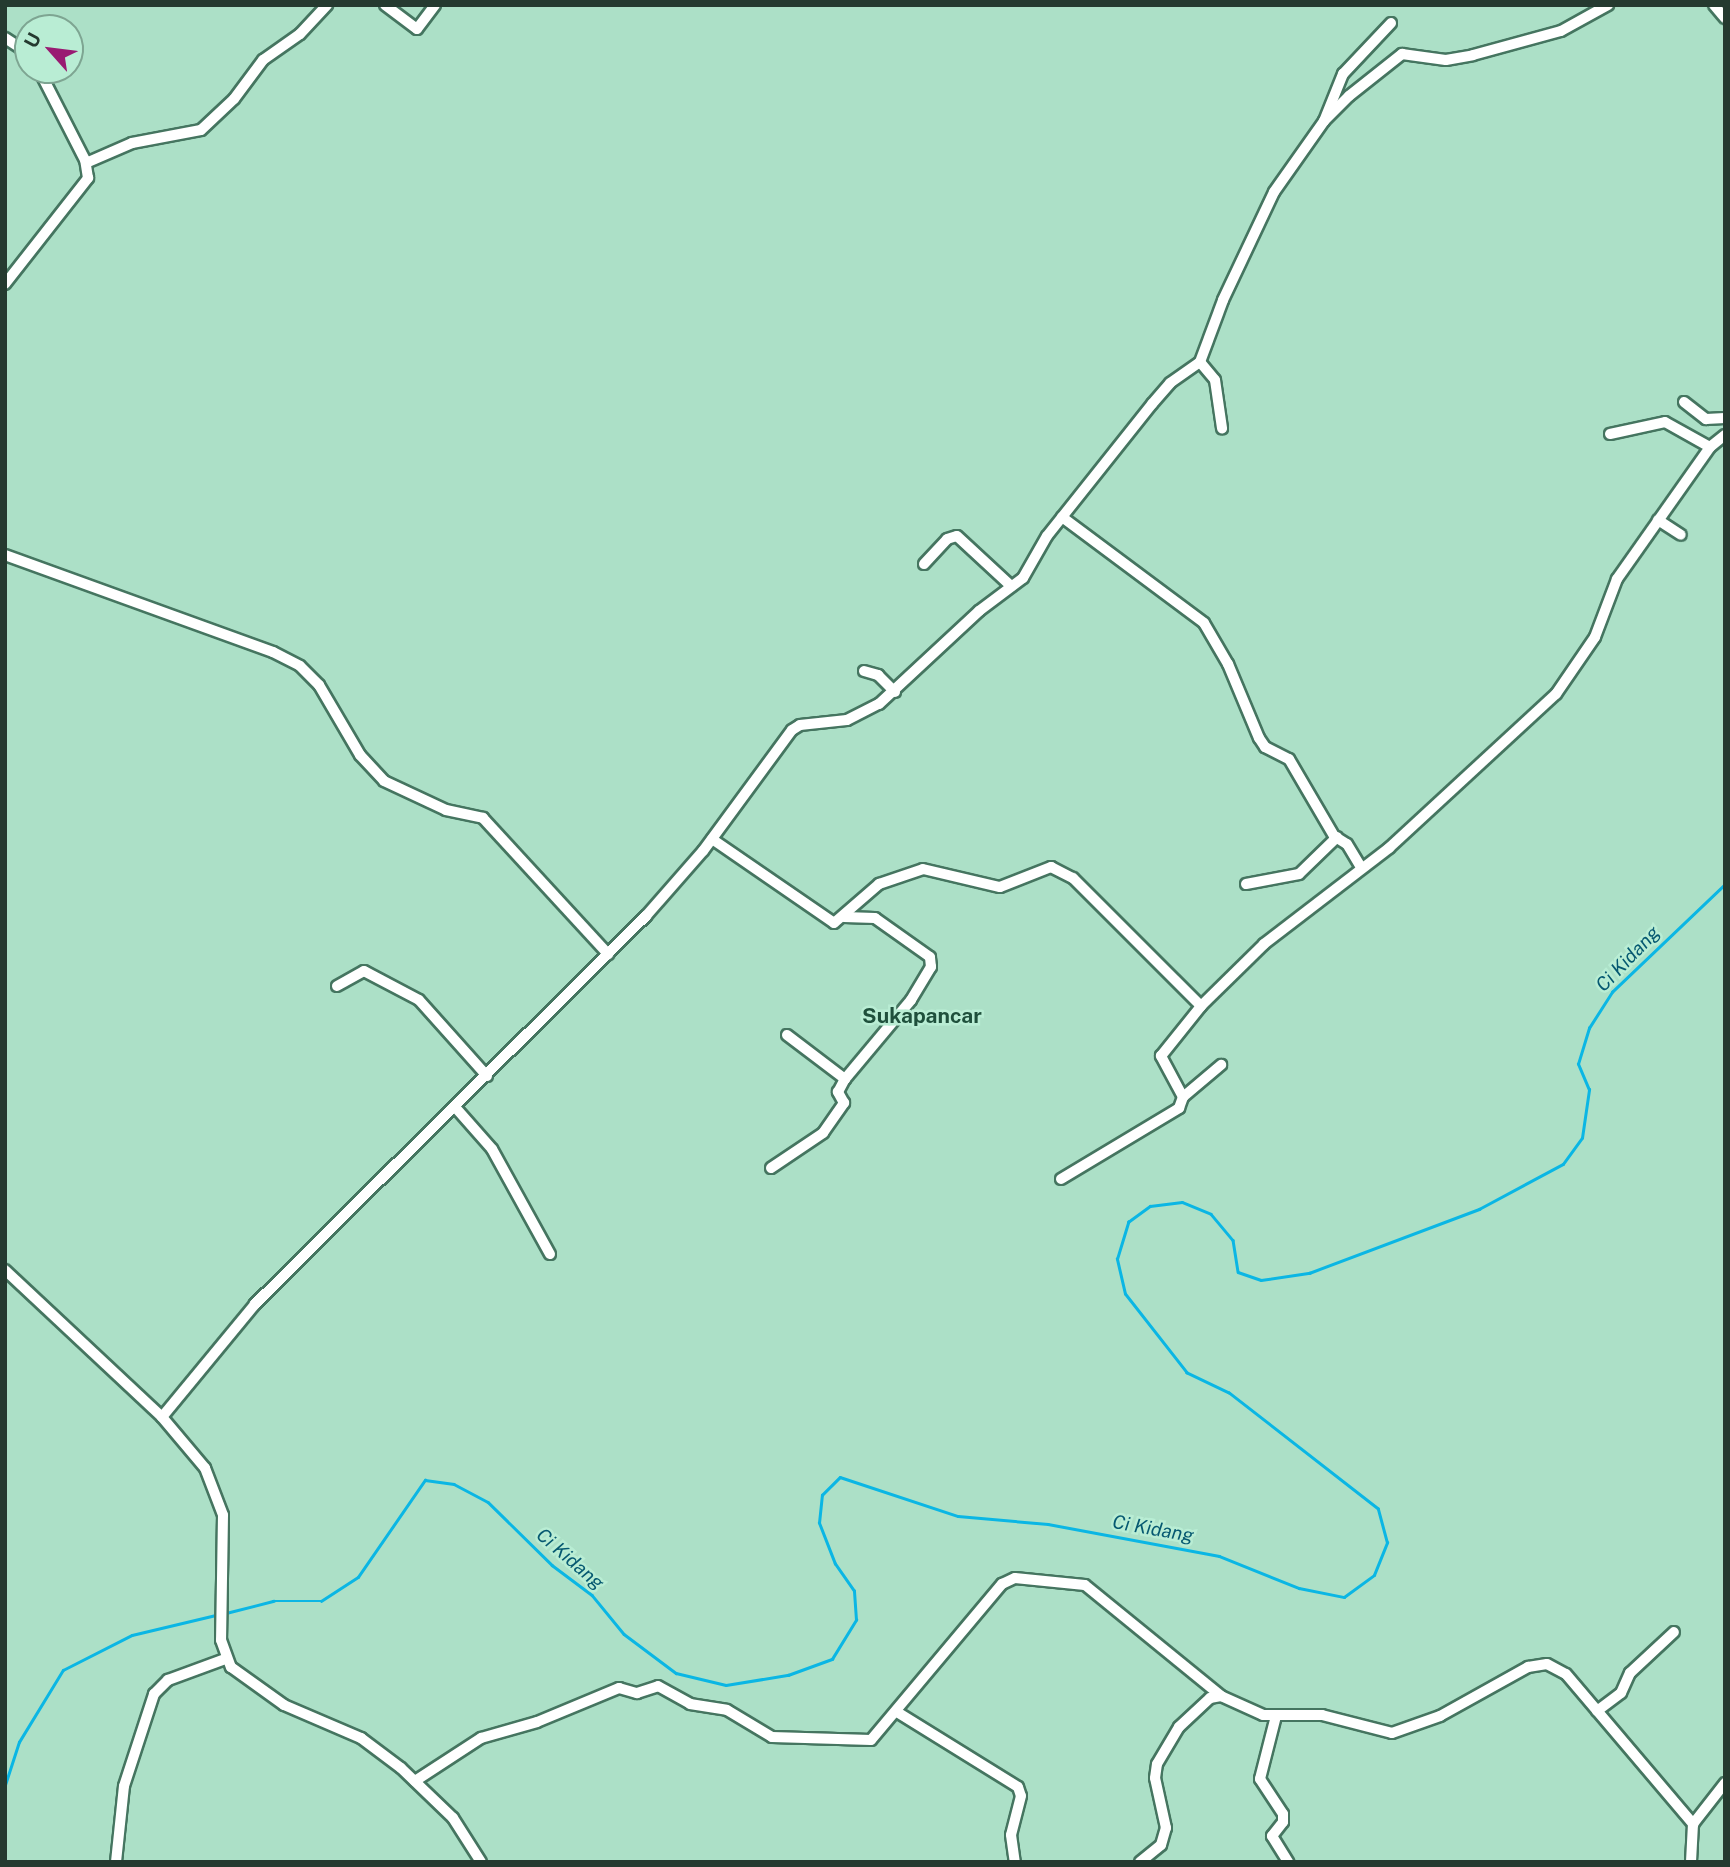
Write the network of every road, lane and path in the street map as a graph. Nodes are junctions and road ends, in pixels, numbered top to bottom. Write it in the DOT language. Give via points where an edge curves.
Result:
graph roads {
  1 [pos="327,5"];
  2 [pos="385,5"];
  3 [pos="435,5"];
  4 [pos="1608,5"];
  5 [pos="1714,5"];
  6 [pos="1725,18"];
  7 [pos="1391,23"];
  8 [pos="46,84"];
  9 [pos="1324,121"];
  10 [pos="86,163"];
  11 [pos="5,284"];
  12 [pos="1200,362"];
  13 [pos="1684,402"];
  14 [pos="1725,418"];
  15 [pos="1223,428"];
  16 [pos="1609,434"];
  17 [pos="1725,435"];
  18 [pos="1710,447"];
  19 [pos="1062,517"];
  20 [pos="1658,520"];
  21 [pos="1681,535"];
  22 [pos="5,555"];
  23 [pos="924,564"];
  24 [pos="1011,586"];
  25 [pos="864,671"];
  26 [pos="895,692"];
  27 [pos="1337,837"];
  28 [pos="712,839"];
  29 [pos="1361,867"];
  30 [pos="1246,884"];
  31 [pos="844,917"];
  32 [pos="608,954"];
  33 [pos="337,986"];
  34 [pos="1201,1006"];
  35 [pos="787,1035"];
  36 [pos="1221,1065"];
  37 [pos="487,1076"];
  38 [pos="845,1079"];
  39 [pos="1183,1097"];
  40 [pos="455,1107"];
  41 [pos="771,1168"];
  42 [pos="1061,1179"];
  43 [pos="550,1254"];
  44 [pos="5,1269"];
  45 [pos="162,1417"];
  46 [pos="1674,1632"];
  47 [pos="225,1659"];
  48 [pos="1221,1696"];
  49 [pos="1597,1711"];
  50 [pos="897,1712"];
  51 [pos="1276,1716"];
  52 [pos="415,1781"];
  53 [pos="1725,1783"];
  54 [pos="1693,1825"];
  55 [pos="116,1862"];
  56 [pos="481,1862"];
  57 [pos="1015,1862"];
  58 [pos="1140,1862"];
  59 [pos="1287,1862"];
  60 [pos="1691,1862"];
  1 -- 10 [label="street" via="300,34 263,60 234,99 201,130 132,143"];
  2 -- 3 [label="street" via="417,29"];
  4 -- 9 [label="street" via="1561,31 1495,50 1446,60 1402,54"];
  5 -- 6 [label="street"];
  7 -- 9 [label="street" via="1343,74"];
  8 -- 10 [label="street"];
  9 -- 12 [label="street" via="1274,192 1223,300"];
  10 -- 11 [label="street" via="88,178 80,191"];
  12 -- 15 [label="street" via="1216,380"];
  12 -- 19 [label="street" via="1170,383"];
  13 -- 14 [label="street" via="1706,419"];
  16 -- 18 [label="street" via="1665,422"];
  17 -- 18 [label="street"];
  18 -- 20 [label="street"];
  19 -- 24 [label="street" via="1023,578"];
  19 -- 27 [label="street" via="1204,623 1228,664 1259,738 1265,747 1289,759"];
  20 -- 21 [label="street"];
  20 -- 29 [label="street" via="1617,579 1593,641 1556,694 1389,848"];
  22 -- 32 [label="street" via="273,652 300,666 319,685 360,755 384,782 446,810 483,818"];
  23 -- 24 [label="street" via="947,539 957,536"];
  24 -- 26 [label="street"];
  25 -- 26 [label="street" via="878,675"];
  26 -- 28 [label="street" via="863,715 792,730"];
  27 -- 29 [label="street"];
  27 -- 30 [label="street" via="1299,874"];
  28 -- 31 [label="street" via="786,887 823,920 834,923"];
  28 -- 32 [label="street"];
  29 -- 34 [label="street" via="1264,944"];
  31 -- 34 [label="street" via="879,884 923,869 1005,886 1051,867 1073,878"];
  31 -- 38 [label="street" via="875,918 932,963 911,1000"];
  32 -- 37 [label="street"];
  33 -- 37 [label="street" via="364,971 419,1000"];
  34 -- 39 [label="street" via="1161,1056"];
  35 -- 38 [label="street"];
  36 -- 39 [label="street"];
  37 -- 40 [label="street"];
  38 -- 41 [label="street" via="838,1092 844,1103 823,1133"];
  39 -- 42 [label="street" via="1184,1103 1173,1113"];
  40 -- 43 [label="street" via="492,1149"];
  40 -- 45 [label="street" via="255,1304"];
  44 -- 45 [label="street"];
  45 -- 47 [label="street" via="217,1490 223,1516 221,1640"];
  46 -- 49 [label="street" via="1630,1673 1621,1693"];
  47 -- 52 [label="street" via="241,1676 284,1705 361,1738"];
  47 -- 55 [label="street" via="167,1680 154,1694 124,1786"];
  48 -- 50 [label="street" via="1085,1585 1015,1578 1002,1584"];
  48 -- 51 [label="street" via="1263,1715"];
  48 -- 58 [label="street" via="1204,1702 1163,1749 1155,1778 1166,1828 1161,1846"];
  49 -- 51 [label="street" via="1566,1674 1546,1664 1528,1667 1440,1716 1392,1733 1322,1715"];
  49 -- 54 [label="street"];
  50 -- 52 [label="street" via="867,1742 772,1737 727,1710 690,1704 658,1686 636,1693 619,1688 537,1722 481,1738"];
  50 -- 57 [label="street" via="1018,1787 1020,1801 1011,1829"];
  51 -- 59 [label="street" via="1260,1779 1283,1814 1283,1822 1272,1836"];
  52 -- 56 [label="street" via="453,1818"];
  53 -- 54 [label="street"];
  54 -- 60 [label="street"];
}
